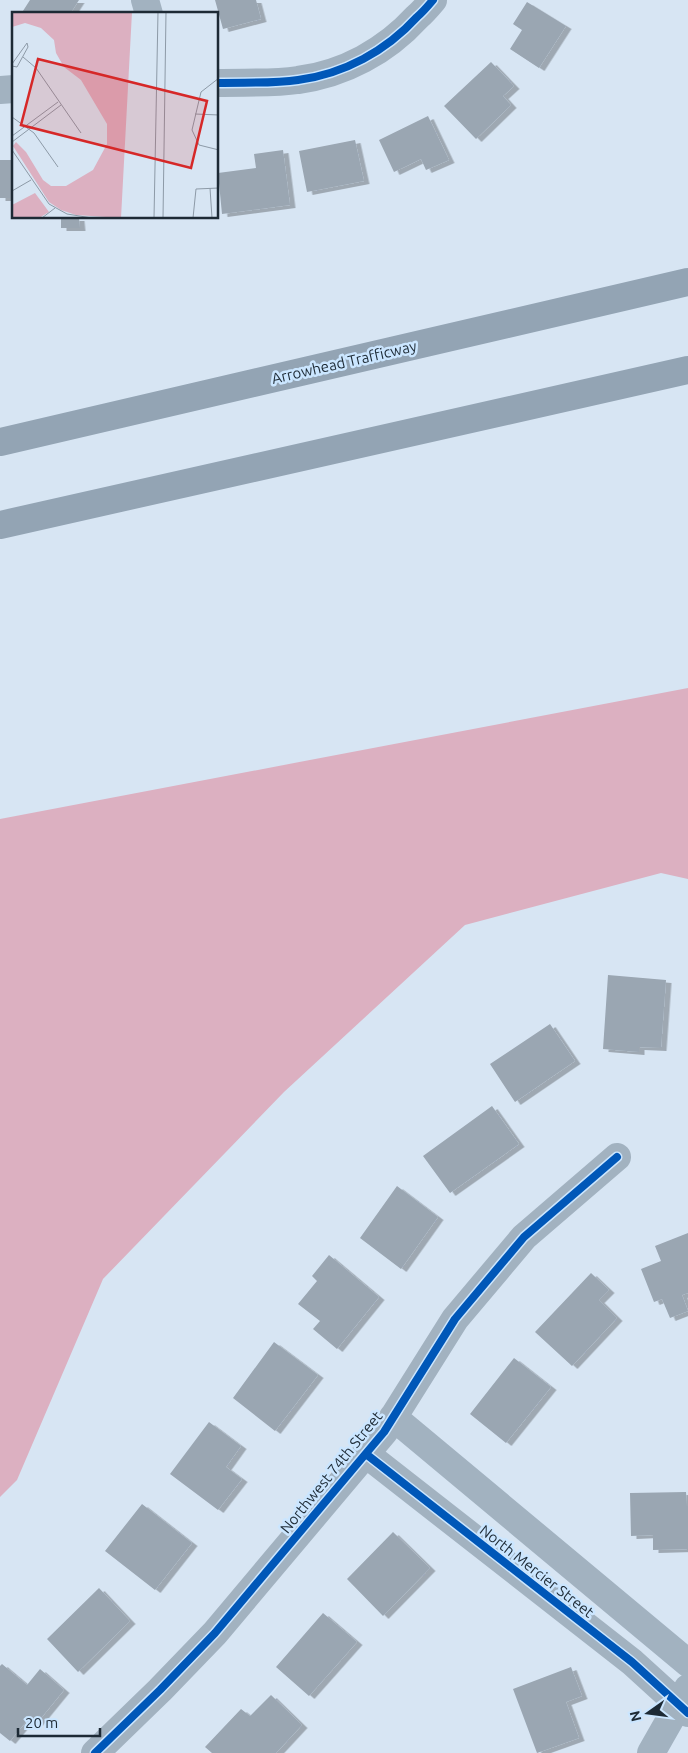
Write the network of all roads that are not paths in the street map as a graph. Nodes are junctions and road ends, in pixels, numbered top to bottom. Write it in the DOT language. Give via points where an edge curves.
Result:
graph roads {
  1 [pos="432,0"];
  2 [pos="219,83"];
  3 [pos="688,282"];
  4 [pos="688,370"];
  5 [pos="0,442"];
  6 [pos="0,525"];
  7 [pos="618,1157"];
  8 [pos="394,1417"];
  9 [pos="366,1454"];
  10 [pos="688,1663"];
  11 [pos="685,1702"];
  12 [pos="95,1753"];
  13 [pos="651,1753"];
  1 -- 2 [label="street" via="399,35 378,51 347,67 296,81"];
  3 -- 5 [label="highway, Arrowhead Trafficway"];
  4 -- 6 [label="highway"];
  7 -- 8 [label="street, Northwest 74th Street" via="524,1236 455,1319"];
  8 -- 9 [label="street, Northwest 74th Street"];
  8 -- 10 [label="street, North Mercier Street"];
  9 -- 11 [label="street, North Mercier Street"];
  9 -- 12 [label="street, Northwest 74th Street" via="215,1633"];
  11 -- 13 [label="street"];
}
